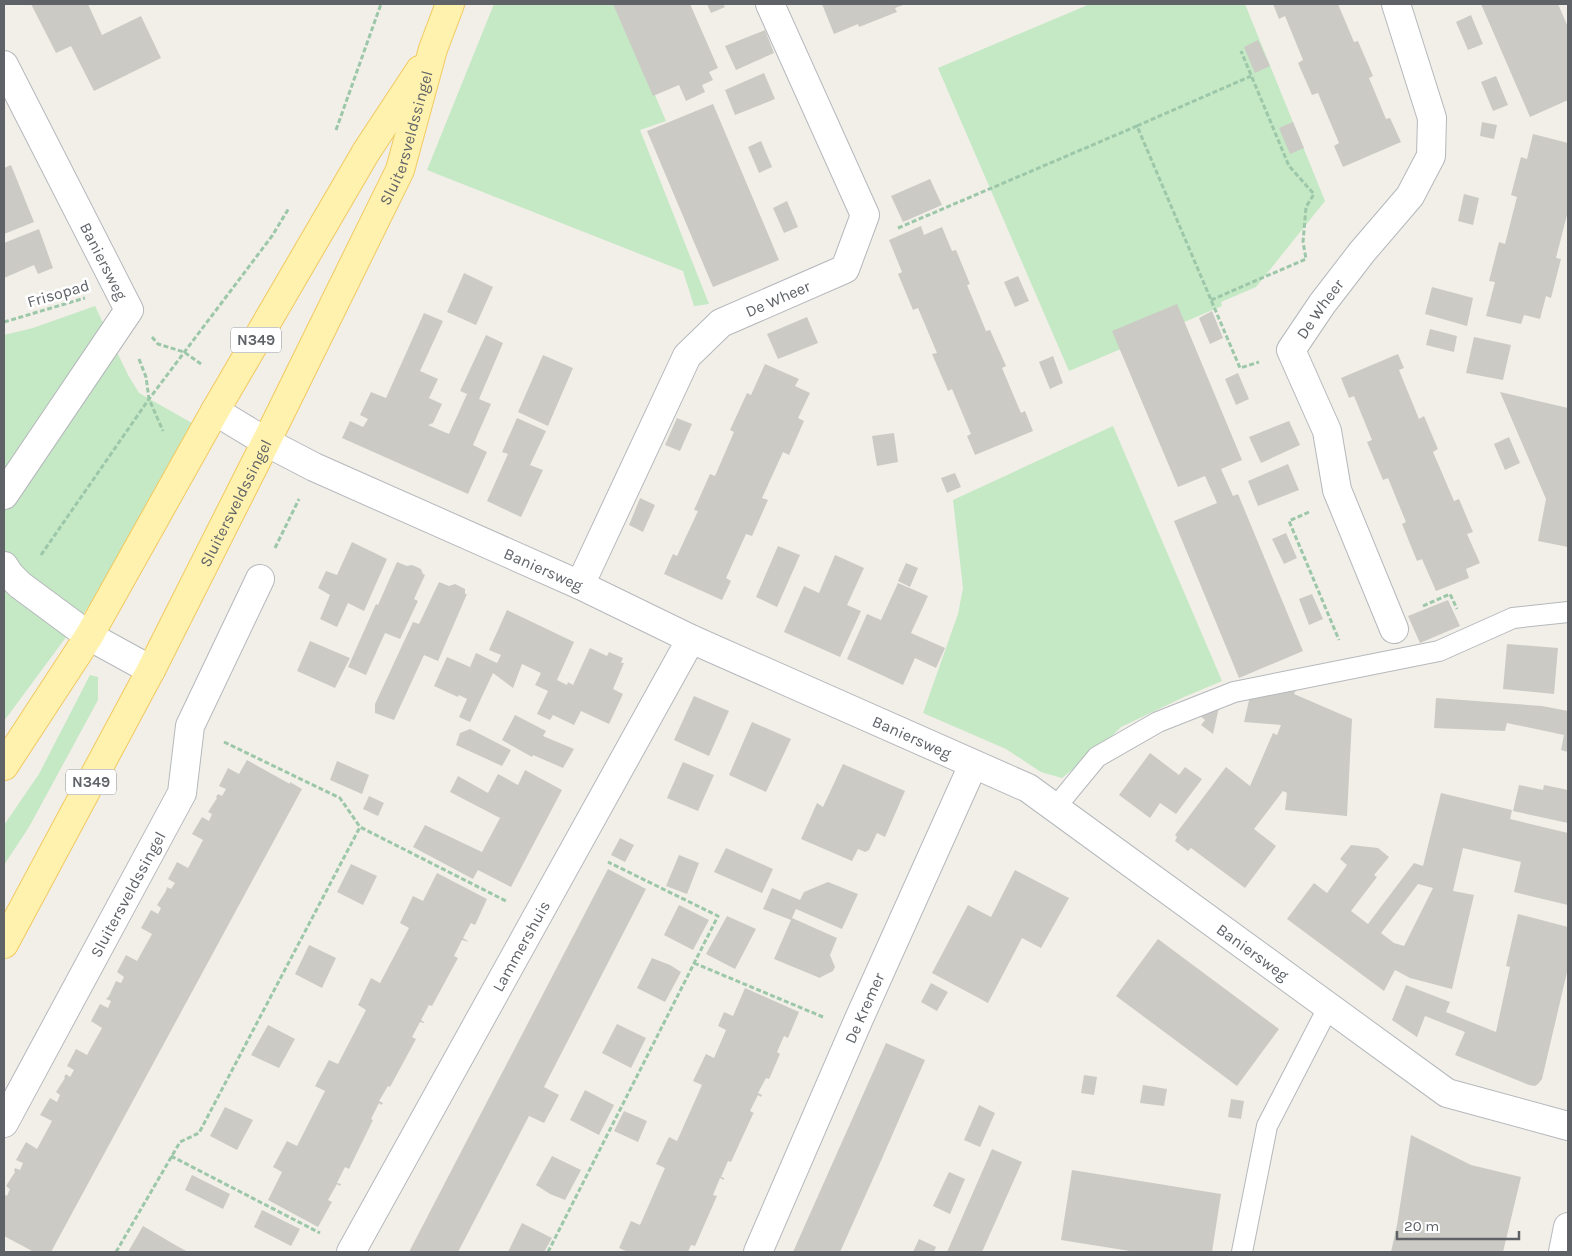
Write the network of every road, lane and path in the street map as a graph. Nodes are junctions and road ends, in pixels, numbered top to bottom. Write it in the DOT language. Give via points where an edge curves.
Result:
graph roads {
  1 [pos="381,4"];
  2 [pos="450,4"];
  3 [pos="770,4"];
  4 [pos="1396,4"];
  5 [pos="433,50"];
  6 [pos="1241,52"];
  7 [pos="4,65"];
  8 [pos="1252,76"];
  9 [pos="1137,126"];
  10 [pos="334,136"];
  11 [pos="293,202"];
  12 [pos="853,247"];
  13 [pos="118,288"];
  14 [pos="1211,300"];
  15 [pos="4,322"];
  16 [pos="1291,350"];
  17 [pos="215,411"];
  18 [pos="266,442"];
  19 [pos="314,467"];
  20 [pos="4,495"];
  21 [pos="1341,498"];
  22 [pos="12,575"];
  23 [pos="260,579"];
  24 [pos="580,585"];
  25 [pos="1568,612"];
  26 [pos="1392,625"];
  27 [pos="89,636"];
  28 [pos="1469,637"];
  29 [pos="691,639"];
  30 [pos="1350,668"];
  31 [pos="151,670"];
  32 [pos="190,726"];
  33 [pos="973,765"];
  34 [pos="4,766"];
  35 [pos="1055,808"];
  36 [pos="360,828"];
  37 [pos="577,846"];
  38 [pos="31,894"];
  39 [pos="538,916"];
  40 [pos="4,918"];
  41 [pos="4,944"];
  42 [pos="694,963"];
  43 [pos="1330,1006"];
  44 [pos="854,1030"];
  45 [pos="4,1123"];
  46 [pos="1568,1126"];
  47 [pos="170,1156"];
  48 [pos="1568,1227"];
  49 [pos="352,1251"];
  50 [pos="116,1252"];
  51 [pos="548,1252"];
  52 [pos="758,1252"];
  53 [pos="1242,1252"];
  54 [pos="1563,1252"];
  1 -- 10 [label="path"];
  2 -- 5 [label="main road, Sluitersveldssingel / N349"];
  3 -- 12 [label="street, De Wheer" via="865,215"];
  4 -- 16 [label="street, De Wheer" via="1432,118 1430,156 1410,196 1333,289"];
  5 -- 17 [label="main road, Sluitersveldssingel / N349" via="366,152"];
  5 -- 18 [label="main road, Sluitersveldssingel / N349" via="400,170"];
  6 -- 8 [label="path"];
  7 -- 13 [label="street, Baniersweg"];
  8 -- 9 [label="path"];
  8 -- 14 [label="path" via="1289,166 1314,194 1306,208 1303,242 1306,259"];
  9 -- 12 [label="path"];
  9 -- 14 [label="path"];
  11 -- 22 [label="path" via="272,236"];
  12 -- 24 [label="street, De Wheer" via="845,269 721,323 687,356"];
  13 -- 15 [label="path, Frisopad"];
  13 -- 20 [label="street, Baniersweg" via="129,310"];
  14 -- 16 [label="path" via="1240,368"];
  16 -- 21 [label="street, De Wheer" via="1326,431"];
  17 -- 18 [label="street, Baniersweg"];
  17 -- 27 [label="main road, Sluitersveldssingel / N349"];
  18 -- 19 [label="street, Baniersweg"];
  18 -- 31 [label="main road, Sluitersveldssingel / N349"];
  19 -- 23 [label="path"];
  19 -- 24 [label="street, Baniersweg"];
  21 -- 26 [label="street, De Wheer"];
  21 -- 30 [label="path" via="1289,521"];
  22 -- 27 [label="street"];
  23 -- 32 [label="street, Sluitersveldssingel"];
  24 -- 29 [label="street, Baniersweg"];
  25 -- 28 [label="lane" via="1513,618"];
  26 -- 28 [label="path" via="1450,594"];
  27 -- 31 [label="street"];
  27 -- 34 [label="main road, Sluitersveldssingel / N349"];
  28 -- 30 [label="lane" via="1439,651"];
  29 -- 33 [label="street, Baniersweg"];
  29 -- 37 [label="street, Lammershuis"];
  30 -- 35 [label="lane" via="1234,692 1158,722 1097,757"];
  31 -- 38 [label="main road, Sluitersveldssingel / N349"];
  32 -- 36 [label="path" via="340,798"];
  32 -- 45 [label="street, Sluitersveldssingel" via="182,793"];
  33 -- 35 [label="street, Baniersweg" via="1028,788"];
  33 -- 44 [label="street, De Kremer"];
  35 -- 43 [label="street, Baniersweg"];
  36 -- 39 [label="path"];
  36 -- 47 [label="path" via="199,1132 180,1142"];
  37 -- 39 [label="street, Lammershuis"];
  37 -- 42 [label="path" via="718,916"];
  38 -- 40 [label="lane"];
  38 -- 41 [label="main road, Sluitersveldssingel / N349"];
  39 -- 49 [label="street, Lammershuis"];
  42 -- 44 [label="path"];
  42 -- 51 [label="path"];
  43 -- 46 [label="street, Baniersweg" via="1447,1092"];
  43 -- 53 [label="lane" via="1267,1126"];
  44 -- 52 [label="street, De Kremer"];
  47 -- 49 [label="path"];
  47 -- 50 [label="path"];
  48 -- 54 [label="street"];
}
